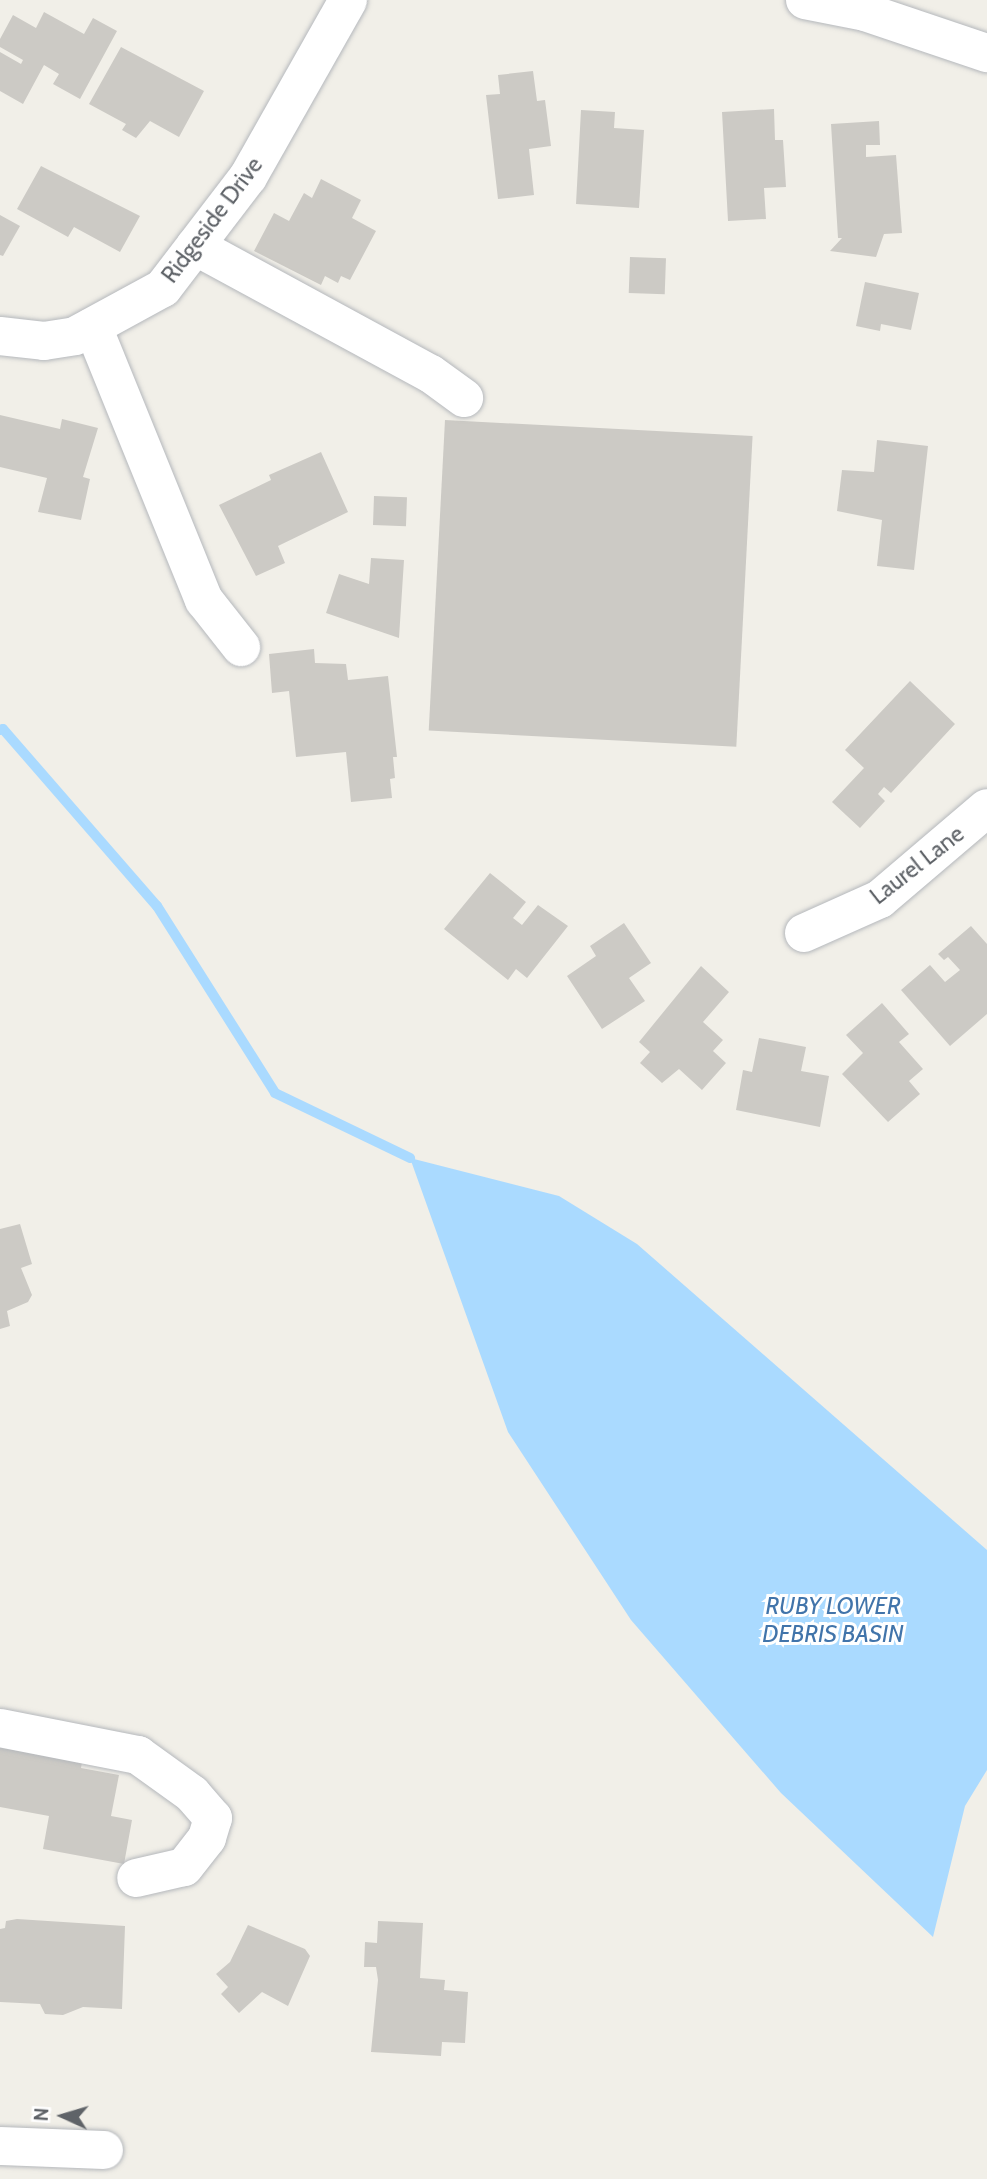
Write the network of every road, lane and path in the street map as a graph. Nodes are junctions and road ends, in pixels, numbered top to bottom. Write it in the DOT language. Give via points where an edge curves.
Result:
graph roads {
  1 [pos="348,0"];
  2 [pos="805,0"];
  3 [pos="987,53"];
  4 [pos="195,246"];
  5 [pos="93,327"];
  6 [pos="0,336"];
  7 [pos="464,398"];
  8 [pos="241,647"];
  9 [pos="987,807"];
  10 [pos="804,933"];
  11 [pos="0,1728"];
  12 [pos="136,1878"];
  13 [pos="0,2146"];
  14 [pos="104,2150"];
  1 -- 4 [label="street, Ridgeside Drive" via="248,177"];
  2 -- 3 [label="street" via="865,12"];
  4 -- 5 [label="street, Ridgeside Drive" via="163,288"];
  4 -- 7 [label="street" via="431,374"];
  5 -- 6 [label="street, Ridgeside Drive" via="44,341"];
  5 -- 8 [label="street" via="204,600"];
  9 -- 10 [label="street, Laurel Lane" via="880,899"];
  11 -- 12 [label="street" via="138,1755 192,1794 213,1818 207,1838 184,1867"];
  13 -- 14 [label="street"];
}
